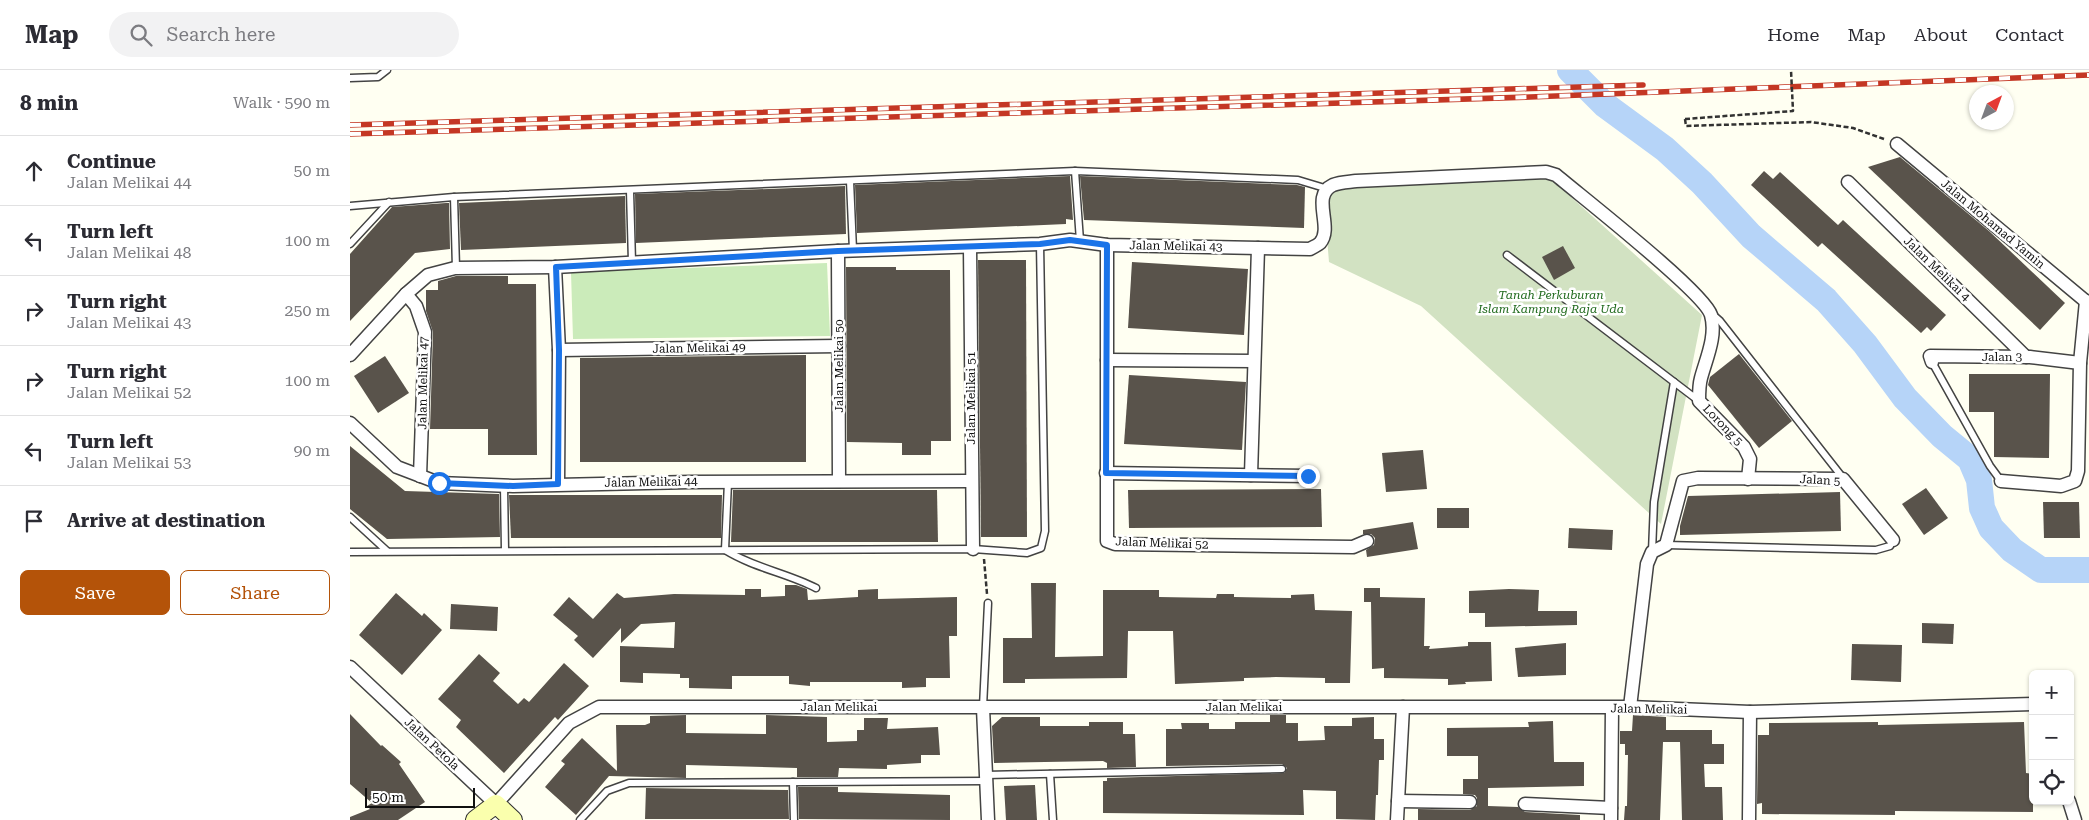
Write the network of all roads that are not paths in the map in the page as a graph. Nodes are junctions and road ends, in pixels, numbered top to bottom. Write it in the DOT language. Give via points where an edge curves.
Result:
graph roads {
  1 [pos="387,70"];
  2 [pos="350,78"];
  3 [pos="1897,144"];
  4 [pos="1075,171"];
  5 [pos="850,181"];
  6 [pos="1848,182"];
  7 [pos="1328,189"];
  8 [pos="630,191"];
  9 [pos="454,197"];
  10 [pos="390,202"];
  11 [pos="350,206"];
  12 [pos="1080,241"];
  13 [pos="350,244"];
  14 [pos="1040,244"];
  15 [pos="1107,245"];
  16 [pos="970,247"];
  17 [pos="1258,248"];
  18 [pos="854,250"];
  19 [pos="838,251"];
  20 [pos="1507,255"];
  21 [pos="632,262"];
  22 [pos="556,267"];
  23 [pos="456,268"];
  24 [pos="406,294"];
  25 [pos="2087,302"];
  26 [pos="1711,314"];
  27 [pos="839,346"];
  28 [pos="559,350"];
  29 [pos="350,355"];
  30 [pos="2026,357"];
  31 [pos="1107,360"];
  32 [pos="1254,361"];
  33 [pos="1932,362"];
  34 [pos="2080,363"];
  35 [pos="1674,382"];
  36 [pos="1699,401"];
  37 [pos="350,423"];
  38 [pos="1106,473"];
  39 [pos="1251,475"];
  40 [pos="420,476"];
  41 [pos="1308,476"];
  42 [pos="1748,479"];
  43 [pos="1843,479"];
  44 [pos="2000,480"];
  45 [pos="839,481"];
  46 [pos="971,481"];
  47 [pos="728,482"];
  48 [pos="558,484"];
  49 [pos="504,486"];
  50 [pos="350,517"];
  51 [pos="1893,540"];
  52 [pos="1367,541"];
  53 [pos="1666,544"];
  54 [pos="505,550"];
  55 [pos="725,550"];
  56 [pos="977,550"];
  57 [pos="387,551"];
  58 [pos="350,552"];
  59 [pos="1652,552"];
  60 [pos="816,588"];
  61 [pos="988,603"];
  62 [pos="350,667"];
  63 [pos="2029,704"];
  64 [pos="1403,706"];
  65 [pos="1630,707"];
  66 [pos="983,708"];
  67 [pos="1612,708"];
  68 [pos="1750,712"];
  69 [pos="1282,770"];
  70 [pos="1050,774"];
  71 [pos="986,778"];
  72 [pos="793,782"];
  73 [pos="1398,801"];
  74 [pos="1470,802"];
  75 [pos="496,804"];
  76 [pos="1525,804"];
  77 [pos="2071,805"];
  78 [pos="1611,814"];
  79 [pos="474,820"];
  80 [pos="513,820"];
  81 [pos="580,820"];
  82 [pos="794,820"];
  83 [pos="988,820"];
  84 [pos="1053,820"];
  85 [pos="1397,820"];
  86 [pos="1749,820"];
  87 [pos="2075,820"];
  1 -- 2 [label="lane" via="378,77"];
  3 -- 25 [label="street, Jalan Mohamad Yamin"];
  4 -- 5 [label="lane"];
  4 -- 7 [label="lane" via="1298,180"];
  4 -- 12 [label="lane"];
  5 -- 8 [label="lane"];
  5 -- 18 [label="lane"];
  6 -- 30 [label="street, Jalan Melikai 4"];
  7 -- 17 [label="street, Jalan Melikai 43" via="1323,196 1324,234 1320,242 1310,249"];
  7 -- 26 [label="street" via="1335,184 1356,181 1535,172 1556,175 1654,257"];
  8 -- 9 [label="lane"];
  8 -- 21 [label="lane"];
  9 -- 10 [label="lane"];
  9 -- 23 [label="lane"];
  10 -- 11 [label="lane"];
  10 -- 13 [label="lane"];
  12 -- 14 [label="street, Jalan Melikai 43"];
  12 -- 15 [label="street, Jalan Melikai 43"];
  14 -- 16 [label="street, Jalan Melikai 43"];
  14 -- 56 [label="lane" via="1045,531 1041,548 1026,553"];
  15 -- 17 [label="street, Jalan Melikai 43"];
  15 -- 31 [label="street, Jalan Melikai 52"];
  16 -- 18 [label="street, Jalan Melikai 43"];
  16 -- 46 [label="street, Jalan Melikai 51"];
  17 -- 32 [label="street"];
  18 -- 19 [label="street, Jalan Melikai 43"];
  19 -- 21 [label="street, Jalan Melikai 43"];
  19 -- 27 [label="street, Jalan Melikai 50"];
  20 -- 35 [label="lane"];
  21 -- 22 [label="street, Jalan Melikai 43"];
  22 -- 23 [label="street, Jalan Melikai 43"];
  22 -- 28 [label="street"];
  23 -- 24 [label="street, Jalan Melikai 43" via="428,275"];
  24 -- 29 [label="street, Jalan Melikai 43"];
  24 -- 40 [label="street, Jalan Melikai 47" via="416,306 424,332"];
  25 -- 34 [label="street"];
  26 -- 36 [label="street" via="1709,350 1700,380"];
  26 -- 43 [label="lane" via="1720,320"];
  27 -- 28 [label="street, Jalan Melikai 49"];
  27 -- 45 [label="street, Jalan Melikai 50"];
  28 -- 48 [label="street"];
  30 -- 33 [label="street, Jalan 3" via="1930,356"];
  30 -- 34 [label="street, Jalan 3"];
  31 -- 32 [label="street"];
  31 -- 38 [label="street, Jalan Melikai 52"];
  32 -- 39 [label="street"];
  33 -- 44 [label="lane"];
  34 -- 44 [label="street" via="2078,471 2075,481 2061,486"];
  35 -- 36 [label="lane"];
  35 -- 59 [label="lane" via="1654,502"];
  36 -- 42 [label="street, Lorong 5" via="1744,446 1750,459"];
  37 -- 40 [label="street, Jalan Melikai 44" via="397,468"];
  38 -- 39 [label="street"];
  38 -- 52 [label="street, Jalan Melikai 52" via="1107,541 1115,544 1353,547"];
  39 -- 41 [label="street"];
  40 -- 49 [label="street, Jalan Melikai 44" via="439,483"];
  42 -- 43 [label="street, Jalan 5"];
  42 -- 53 [label="street, Jalan 5" via="1698,478 1683,481"];
  43 -- 51 [label="street, Jalan 5"];
  45 -- 46 [label="street, Jalan Melikai 44"];
  45 -- 47 [label="street, Jalan Melikai 44"];
  46 -- 56 [label="street, Jalan Melikai 51"];
  47 -- 48 [label="street, Jalan Melikai 44"];
  47 -- 55 [label="lane"];
  48 -- 49 [label="street, Jalan Melikai 44"];
  49 -- 54 [label="lane"];
  50 -- 57 [label="lane"];
  51 -- 53 [label="lane" via="1890,546 1876,550"];
  53 -- 59 [label="street"];
  54 -- 55 [label="lane"];
  54 -- 57 [label="lane"];
  55 -- 56 [label="lane"];
  55 -- 60 [label="lane" via="743,561"];
  57 -- 58 [label="lane"];
  59 -- 65 [label="street" via="1647,564"];
  61 -- 66 [label="lane"];
  62 -- 75 [label="street, Jalan Petola"];
  63 -- 68 [label="street, Jalan Melikai"];
  64 -- 66 [label="street, Jalan Melikai"];
  64 -- 67 [label="street, Jalan Melikai"];
  64 -- 73 [label="street"];
  65 -- 67 [label="street, Jalan Melikai"];
  65 -- 68 [label="street, Jalan Melikai"];
  66 -- 71 [label="street"];
  66 -- 75 [label="street, Jalan Melikai" via="599,707 569,723"];
  67 -- 78 [label="street"];
  68 -- 86 [label="street"];
  69 -- 70 [label="lane"];
  70 -- 71 [label="lane"];
  70 -- 84 [label="lane"];
  71 -- 72 [label="lane"];
  71 -- 83 [label="street"];
  72 -- 81 [label="lane" via="629,783 607,791"];
  72 -- 82 [label="lane"];
  73 -- 74 [label="street"];
  73 -- 85 [label="street"];
  75 -- 79 [label="street"];
  75 -- 80 [label="street, Jalan Petola"];
  76 -- 78 [label="street"];
  77 -- 87 [label="street"];
}
